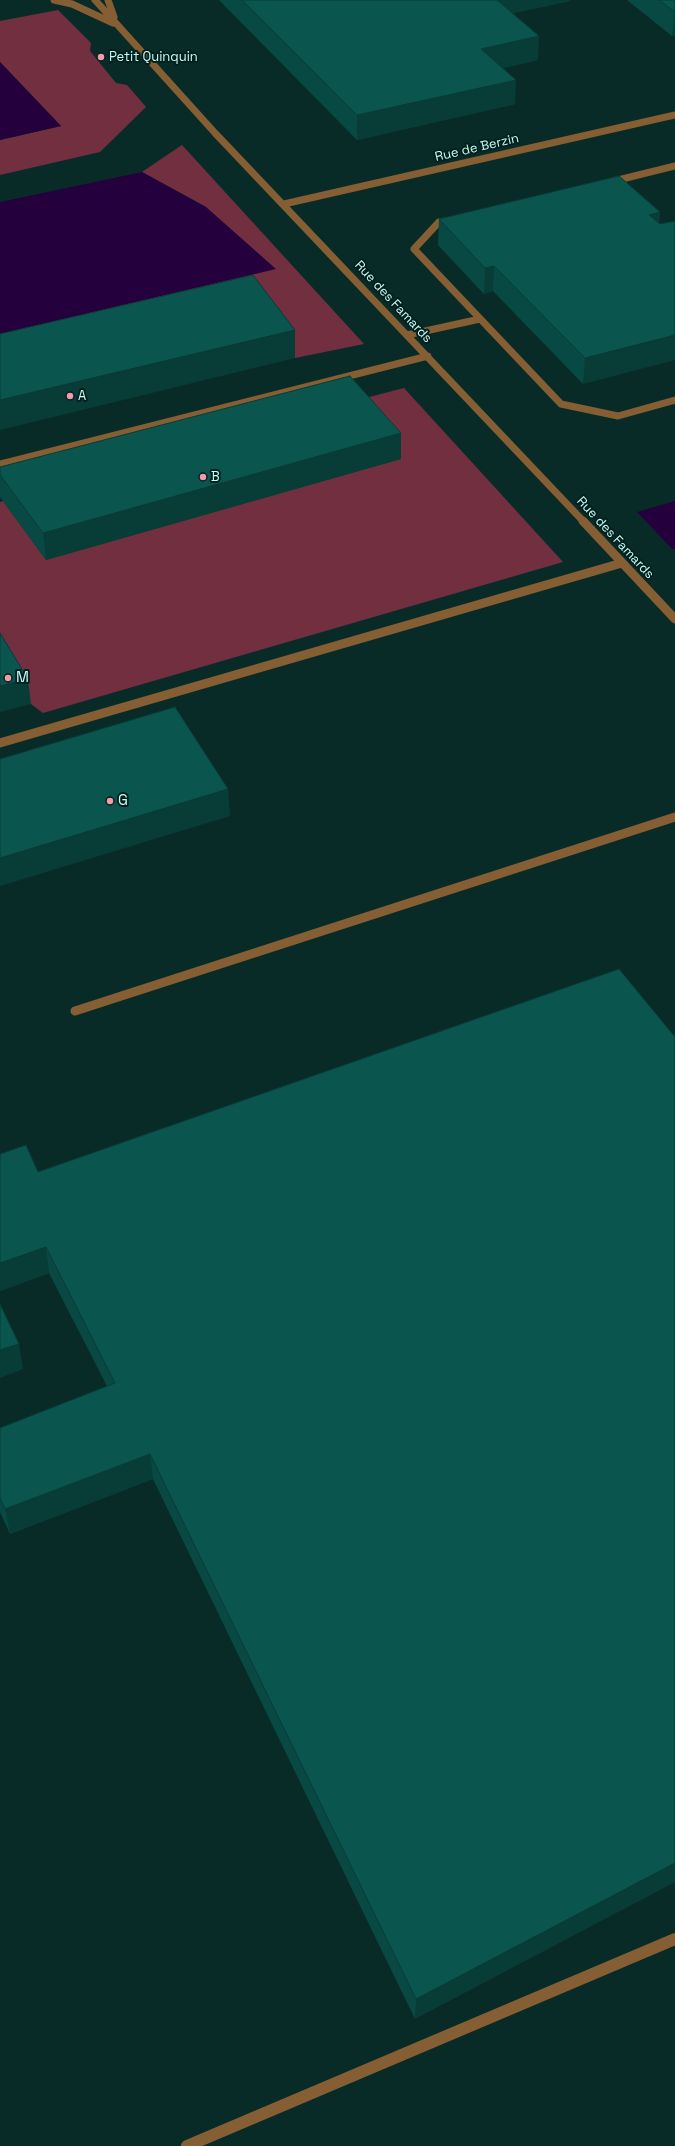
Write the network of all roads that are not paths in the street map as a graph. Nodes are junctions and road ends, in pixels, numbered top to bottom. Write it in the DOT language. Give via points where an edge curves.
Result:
graph roads {
  1 [pos="54,0"];
  2 [pos="95,0"];
  3 [pos="108,0"];
  4 [pos="118,26"];
  5 [pos="675,115"];
  6 [pos="675,166"];
  7 [pos="599,184"];
  8 [pos="284,204"];
  9 [pos="462,217"];
  10 [pos="480,319"];
  11 [pos="407,335"];
  12 [pos="428,356"];
  13 [pos="675,400"];
  14 [pos="0,464"];
  15 [pos="622,563"];
  16 [pos="675,618"];
  17 [pos="0,743"];
  18 [pos="675,817"];
  19 [pos="75,1011"];
  20 [pos="675,1939"];
  21 [pos="187,2146"];
  1 -- 4 [label="street" via="72,4"];
  2 -- 4 [label="street, Rue des Famards"];
  3 -- 4 [label="street"];
  4 -- 8 [label="street, Rue des Famards" via="215,133"];
  5 -- 8 [label="street, Rue de Berzin"];
  6 -- 7 [label="street"];
  8 -- 11 [label="street, Rue des Famards"];
  9 -- 10 [label="street" via="439,222 414,249"];
  10 -- 11 [label="street"];
  10 -- 13 [label="street" via="561,404 618,416"];
  11 -- 12 [label="street, Rue des Famards"];
  12 -- 14 [label="street"];
  12 -- 15 [label="street, Rue des Famards"];
  15 -- 16 [label="street, Rue des Famards"];
  15 -- 17 [label="street"];
  18 -- 19 [label="street"];
  20 -- 21 [label="street"];
}
